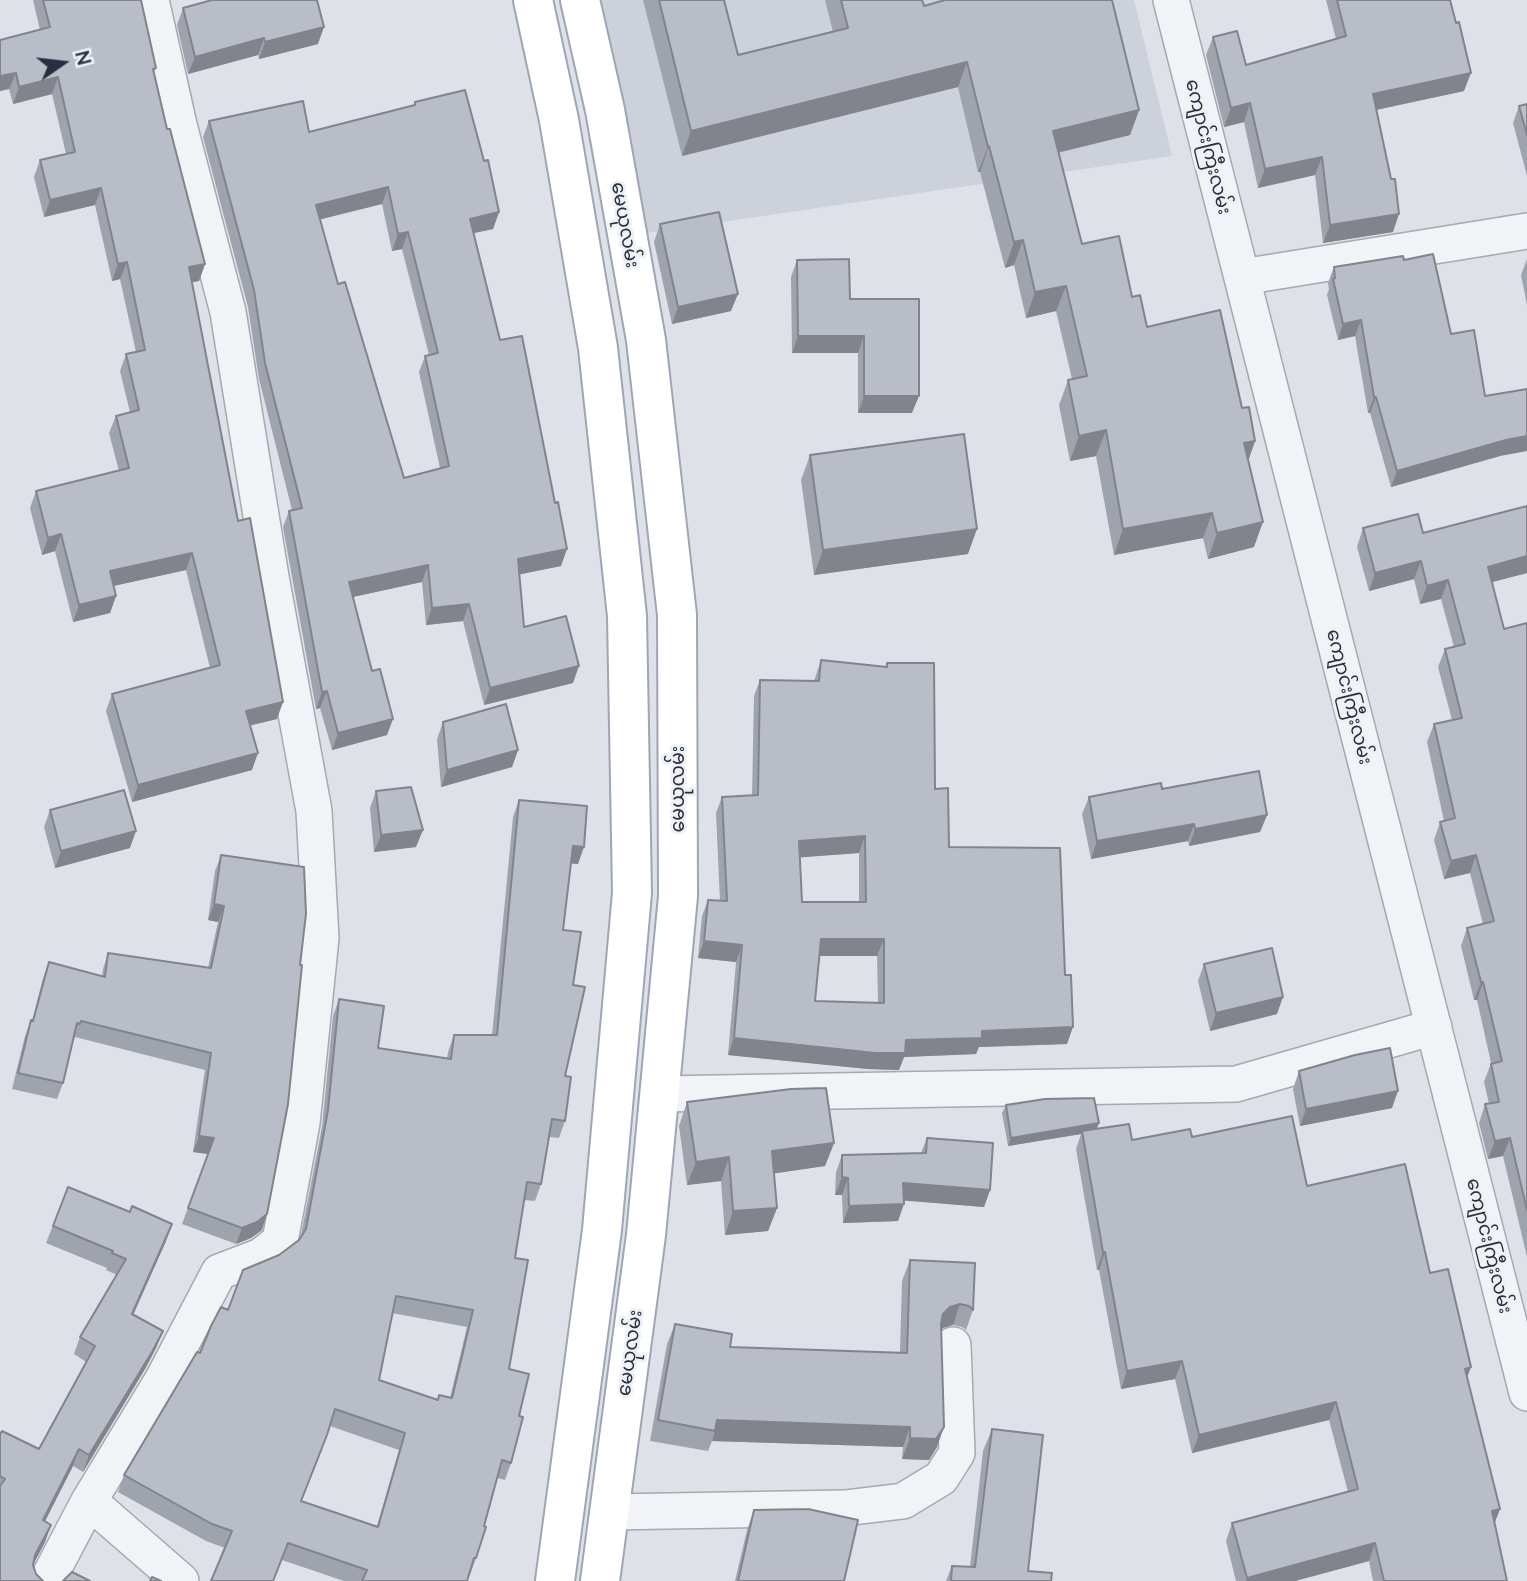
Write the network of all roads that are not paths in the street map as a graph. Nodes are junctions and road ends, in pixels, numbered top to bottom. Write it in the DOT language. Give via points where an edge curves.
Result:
graph roads {
  1 [pos="151,0"];
  2 [pos="533,0"];
  3 [pos="580,0"];
  4 [pos="1171,0"];
  5 [pos="1527,231"];
  6 [pos="1242,277"];
  7 [pos="1434,1027"];
  8 [pos="660,1094"];
  9 [pos="953,1345"];
  10 [pos="1527,1393"];
  11 [pos="89,1501"];
  12 [pos="609,1512"];
  13 [pos="47,1581"];
  14 [pos="181,1581"];
  15 [pos="555,1581"];
  16 [pos="600,1581"];
  1 -- 11 [label="street" via="228,312 314,811 321,938 302,1123 280,1241 261,1256 219,1272 163,1379"];
  2 -- 15 [label="main road" via="559,120 599,362 627,616 632,879 603,1230"];
  3 -- 8 [label="main road, မေယုလမ်း" via="605,110 646,340 677,615 678,896"];
  4 -- 6 [label="street, ကျောင်းကြီးလမ်း"];
  5 -- 6 [label="street"];
  6 -- 7 [label="street, ကျောင်းကြီးလမ်း"];
  7 -- 8 [label="street" via="1236,1084"];
  7 -- 10 [label="street, ကျောင်းကြီးလမ်း"];
  8 -- 12 [label="main road, မေယုလမ်း"];
  9 -- 12 [label="street" via="957,1453 941,1478 903,1501 845,1508"];
  11 -- 13 [label="street"];
  11 -- 14 [label="street"];
  12 -- 16 [label="main road, မေယုလမ်း"];
}
